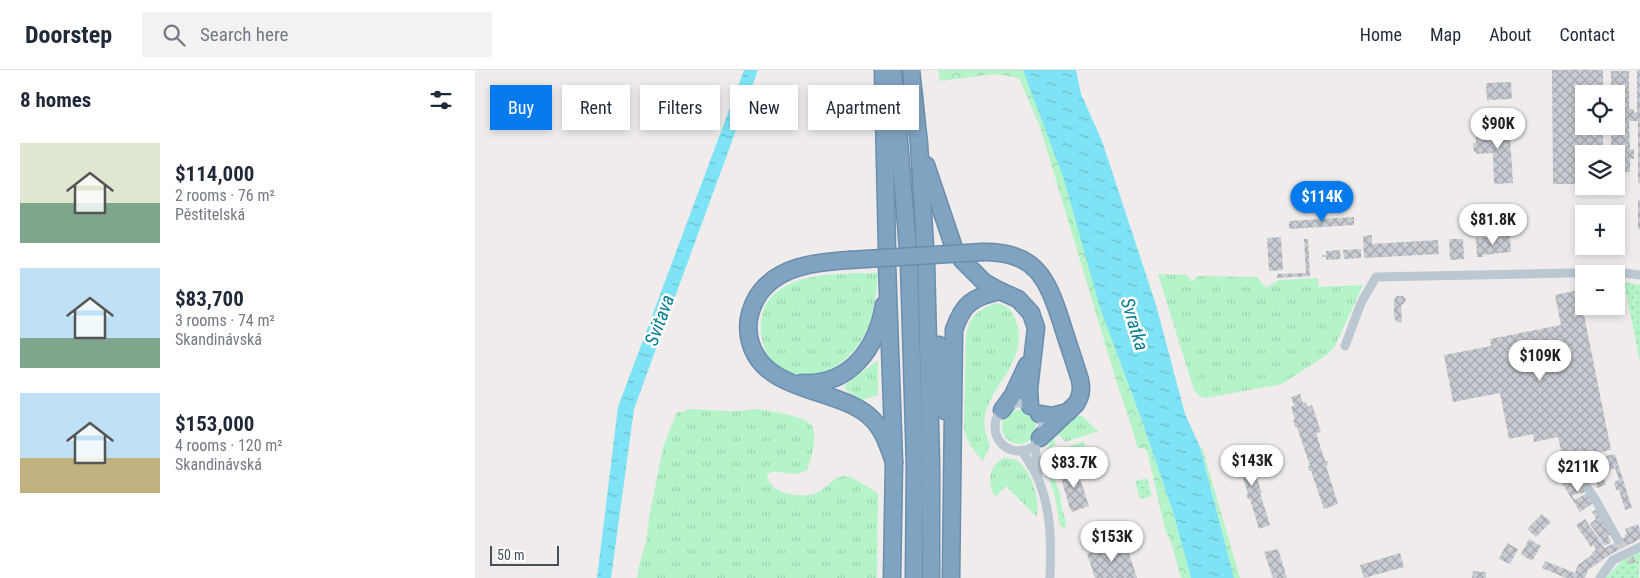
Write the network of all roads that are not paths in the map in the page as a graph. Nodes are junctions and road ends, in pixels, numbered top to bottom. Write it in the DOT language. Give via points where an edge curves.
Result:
graph roads {
  1 [pos="883,70"];
  2 [pos="893,70"];
  3 [pos="911,70"];
  4 [pos="919,144"];
  5 [pos="953,245"];
  6 [pos="928,257"];
  7 [pos="962,260"];
  8 [pos="887,262"];
  9 [pos="1640,275"];
  10 [pos="1000,292"];
  11 [pos="1345,346"];
  12 [pos="1031,356"];
  13 [pos="792,382"];
  14 [pos="1002,410"];
  15 [pos="1034,410"];
  16 [pos="1071,411"];
  17 [pos="1038,441"];
  18 [pos="1022,450"];
  19 [pos="894,462"];
  20 [pos="952,465"];
  21 [pos="1575,470"];
  22 [pos="1038,479"];
  23 [pos="1622,547"];
  24 [pos="1640,547"];
  25 [pos="892,578"];
  26 [pos="914,578"];
  27 [pos="931,578"];
  28 [pos="951,578"];
  29 [pos="1049,578"];
  30 [pos="1600,578"];
  1 -- 8 [label="highway"];
  2 -- 26 [label="highway" via="908,255 915,464"];
  3 -- 4 [label="highway"];
  4 -- 5 [label="highway"];
  4 -- 6 [label="highway"];
  6 -- 20 [label="highway"];
  6 -- 27 [label="highway"];
  7 -- 10 [label="highway" via="977,276"];
  8 -- 13 [label="highway" via="881,318 867,350 857,363 831,380"];
  8 -- 19 [label="highway"];
  9 -- 11 [label="street" via="1617,272 1376,277 1361,303"];
  10 -- 12 [label="highway" via="1018,299 1031,313 1036,328"];
  10 -- 20 [label="highway" via="973,300 965,307 954,330"];
  12 -- 14 [label="highway" via="1013,395"];
  12 -- 15 [label="highway" via="1029,389"];
  13 -- 16 [label="highway, bridge" via="771,372 756,356 748,330 753,304 766,287 785,273 808,264 849,260 1002,253 1018,257 1033,267 1052,294 1080,380 1080,398"];
  13 -- 19 [label="highway" via="847,402 869,416 882,432"];
  14 -- 15 [label="street" via="1018,403"];
  14 -- 18 [label="street" via="996,422 997,435 1005,446"];
  15 -- 16 [label="highway" via="1052,416"];
  15 -- 17 [label="street" via="1043,426"];
  16 -- 17 [label="highway"];
  17 -- 18 [label="street"];
  17 -- 22 [label="street"];
  18 -- 22 [label="street"];
  19 -- 25 [label="highway"];
  20 -- 28 [label="highway"];
  21 -- 23 [label="street"];
  22 -- 29 [label="street" via="1051,528"];
  23 -- 24 [label="street"];
  23 -- 30 [label="street"];
}
